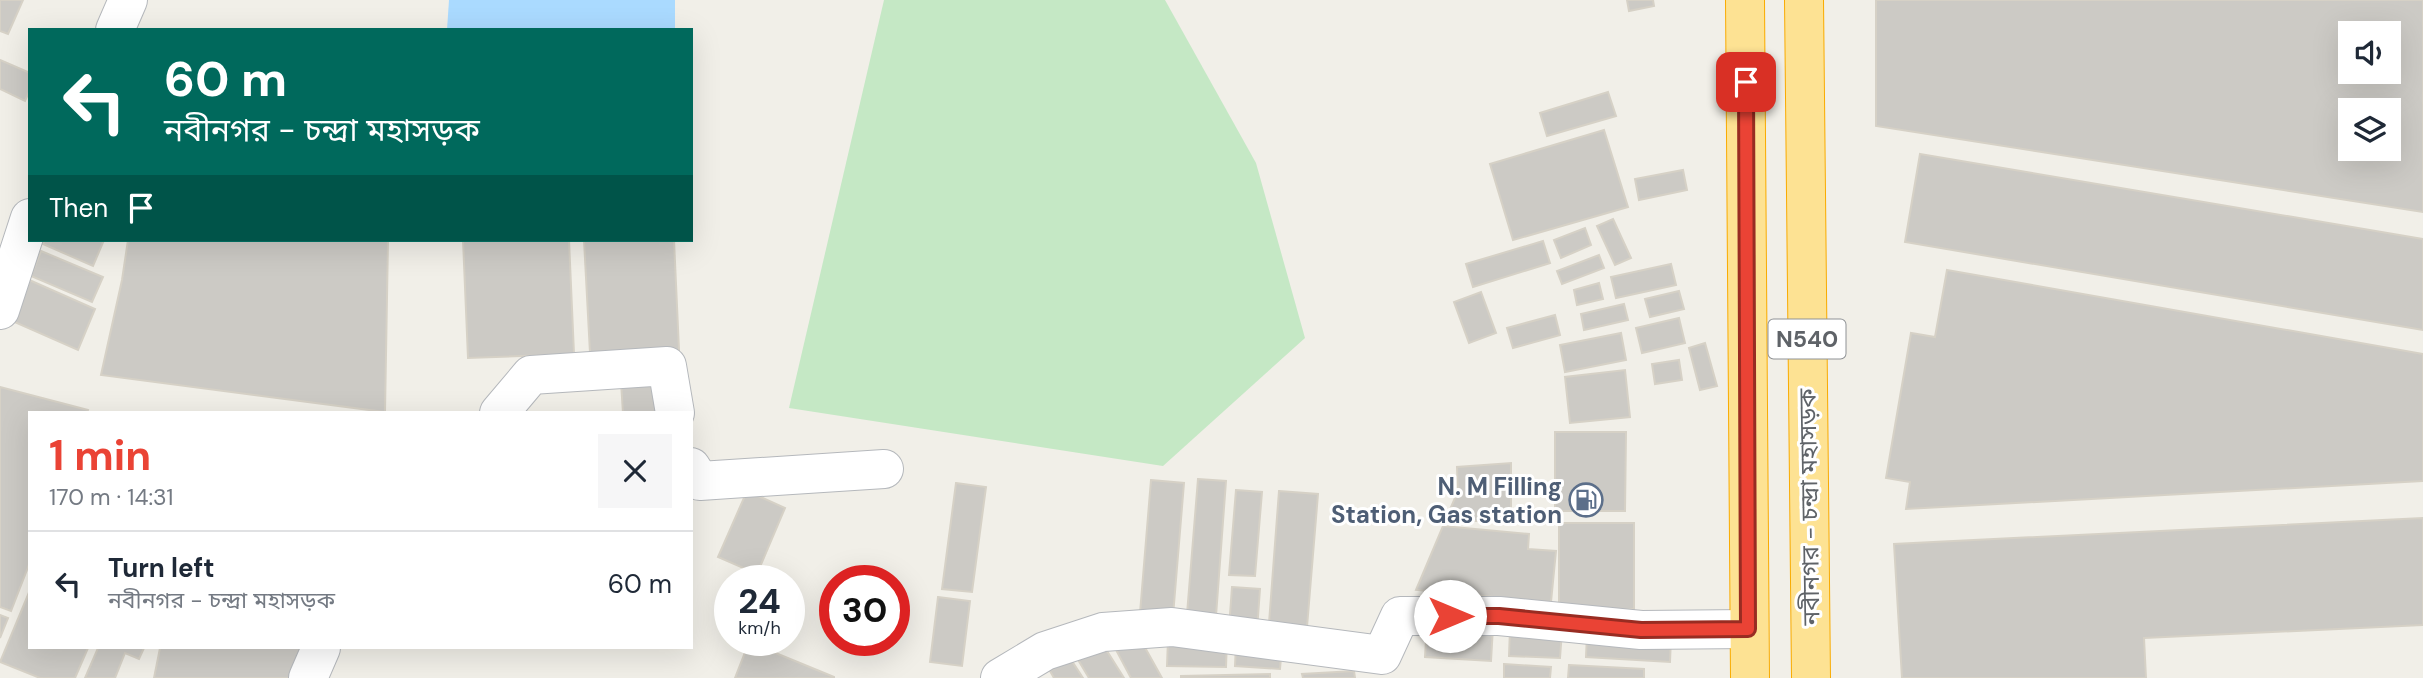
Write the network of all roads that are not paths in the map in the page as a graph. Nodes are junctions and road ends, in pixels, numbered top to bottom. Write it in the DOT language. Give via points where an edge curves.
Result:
graph roads {
  1 [pos="128,0"];
  2 [pos="1745,0"];
  3 [pos="1804,0"];
  4 [pos="116,28"];
  5 [pos="28,224"];
  6 [pos="0,310"];
  7 [pos="501,411"];
  8 [pos="675,411"];
  9 [pos="884,469"];
  10 [pos="693,470"];
  11 [pos="1748,629"];
  12 [pos="321,649"];
  13 [pos="308,678"];
  14 [pos="1000,678"];
  15 [pos="1750,678"];
  16 [pos="1811,678"];
  1 -- 4 [label="street"];
  2 -- 11 [label="highway, N540"];
  3 -- 16 [label="highway, নবীনগর - চন্দ্রা মহাসড়ক / N540"];
  5 -- 6 [label="street"];
  7 -- 8 [label="street" via="530,375 667,366"];
  9 -- 10 [label="street" via="700,481"];
  11 -- 14 [label="street" via="1641,630 1499,616 1400,616 1382,655 1172,627 1103,632 1045,651"];
  11 -- 15 [label="highway, N540"];
  12 -- 13 [label="street"];
}
